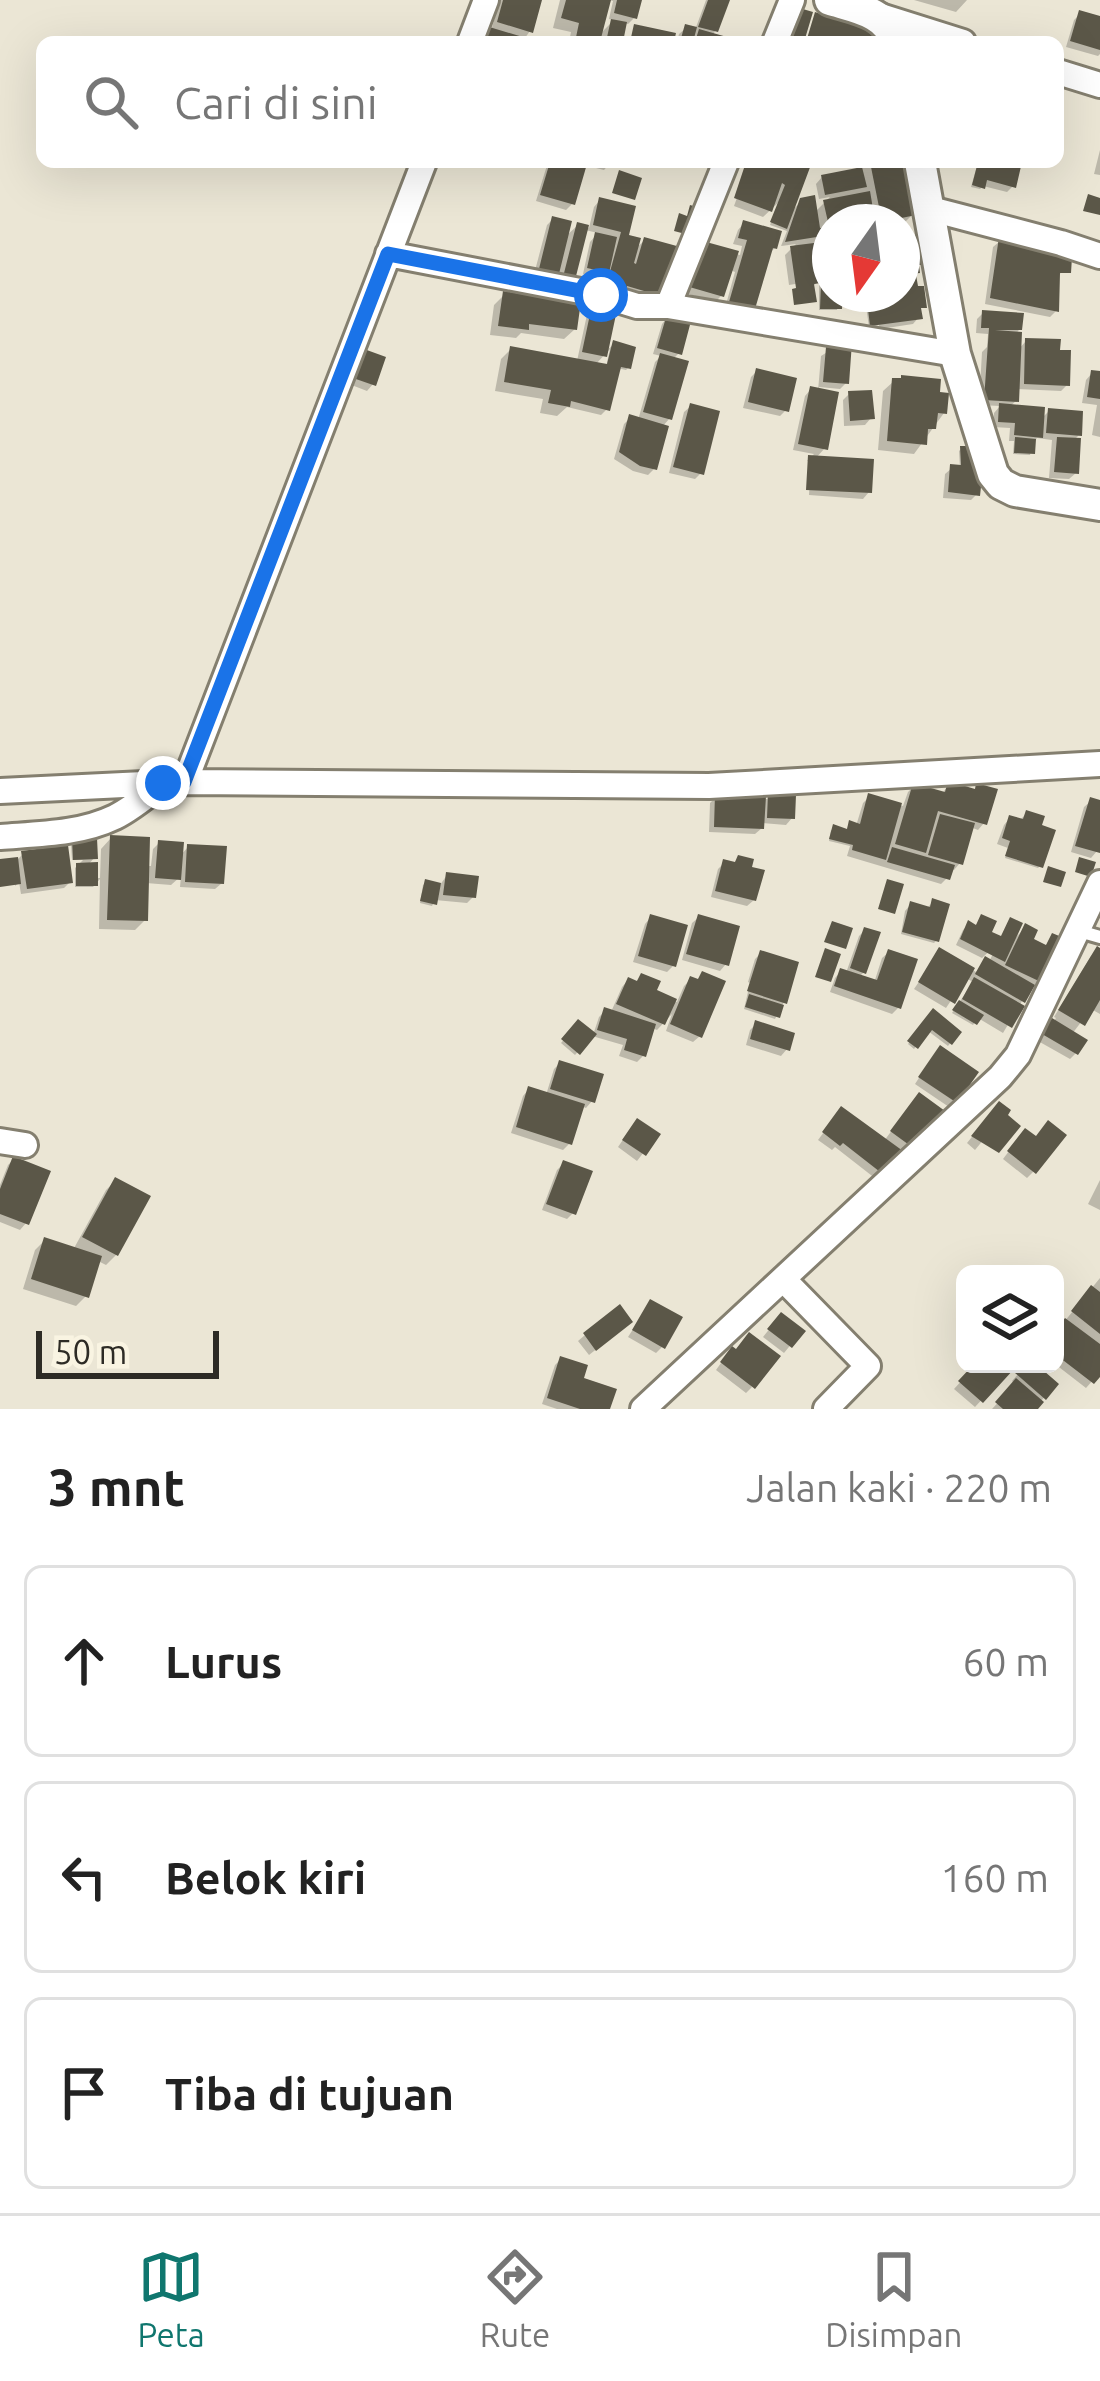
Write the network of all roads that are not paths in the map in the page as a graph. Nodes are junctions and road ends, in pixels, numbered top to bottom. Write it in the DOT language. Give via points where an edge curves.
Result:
graph roads {
  1 [pos="486,0"];
  2 [pos="792,0"];
  3 [pos="830,0"];
  4 [pos="874,14"];
  5 [pos="472,36"];
  6 [pos="777,36"];
  7 [pos="894,36"];
  8 [pos="944,36"];
  9 [pos="1064,74"];
  10 [pos="1100,86"];
  11 [pos="422,168"];
  12 [pos="724,168"];
  13 [pos="921,168"];
  14 [pos="927,208"];
  15 [pos="388,254"];
  16 [pos="1100,256"];
  17 [pos="668,306"];
  18 [pos="955,355"];
  19 [pos="1100,505"];
  20 [pos="1100,764"];
  21 [pos="174,782"];
  22 [pos="0,791"];
  23 [pos="0,837"];
  24 [pos="1100,883"];
  25 [pos="1089,934"];
  26 [pos="783,1279"];
  27 [pos="644,1409"];
  28 [pos="826,1409"];
  1 -- 5 [label="street"];
  2 -- 6 [label="street"];
  3 -- 4 [label="street"];
  4 -- 7 [label="street"];
  4 -- 8 [label="street"];
  9 -- 10 [label="street"];
  11 -- 15 [label="street"];
  12 -- 17 [label="street"];
  13 -- 14 [label="street"];
  14 -- 16 [label="street"];
  14 -- 18 [label="street"];
  15 -- 17 [label="street"];
  15 -- 21 [label="street"];
  17 -- 18 [label="street"];
  18 -- 19 [label="street" via="1001,484"];
  20 -- 21 [label="street" via="709,786"];
  21 -- 22 [label="street"];
  21 -- 23 [label="street" via="101,822"];
  24 -- 25 [label="street"];
  25 -- 26 [label="street" via="1000,1077"];
  26 -- 27 [label="street"];
  26 -- 28 [label="street" via="868,1366"];
}
